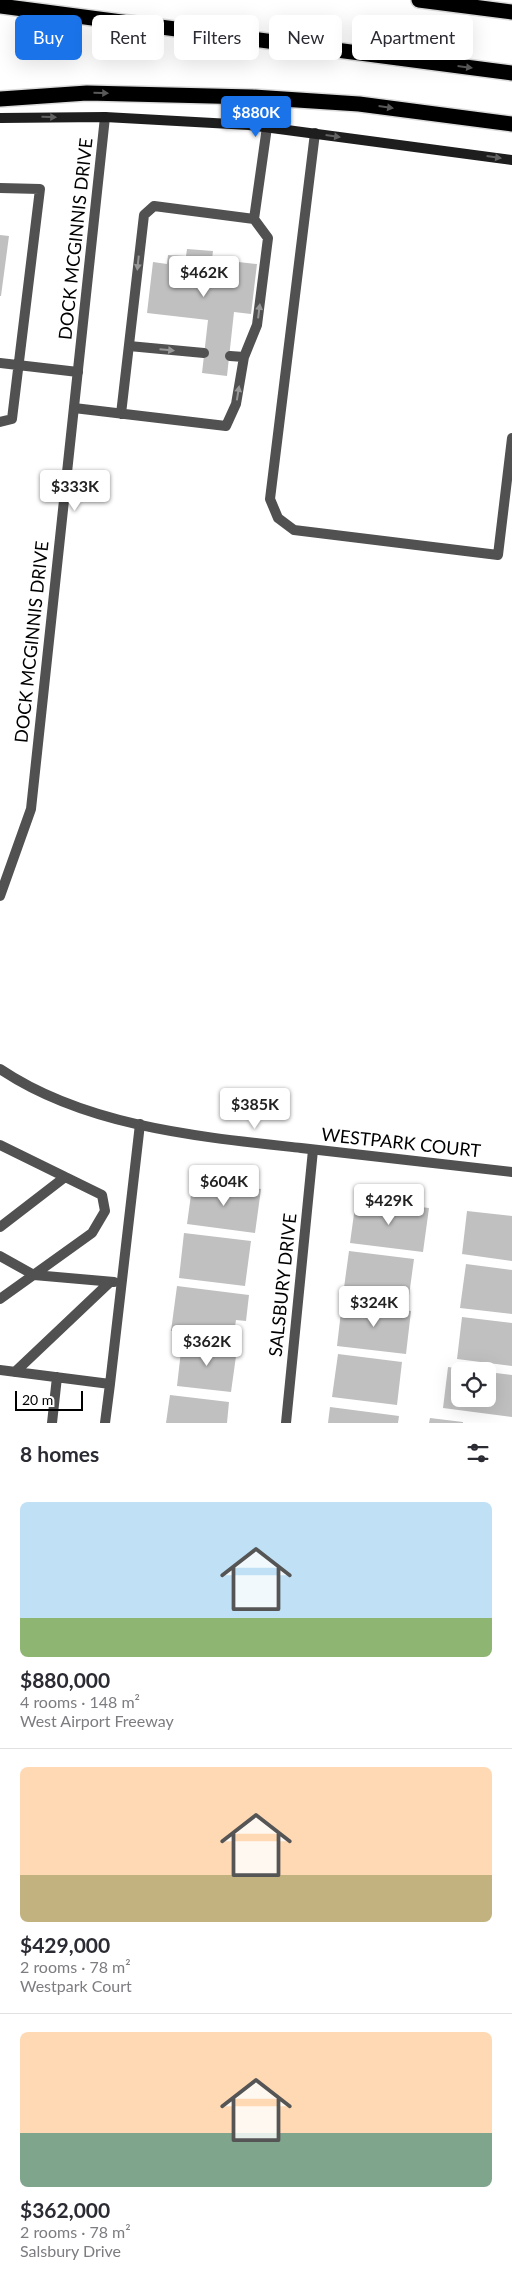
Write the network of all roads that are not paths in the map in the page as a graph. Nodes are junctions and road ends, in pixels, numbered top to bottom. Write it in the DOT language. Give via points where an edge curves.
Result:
graph roads {
  1 [pos="419,0"];
  2 [pos="0,6"];
  3 [pos="512,12"];
  4 [pos="512,73"];
  5 [pos="0,99"];
  6 [pos="0,118"];
  7 [pos="105,118"];
  8 [pos="512,124"];
  9 [pos="267,127"];
  10 [pos="315,133"];
  11 [pos="512,160"];
  12 [pos="0,188"];
  13 [pos="254,220"];
  14 [pos="129,346"];
  15 [pos="204,353"];
  16 [pos="230,356"];
  17 [pos="244,357"];
  18 [pos="0,363"];
  19 [pos="18,365"];
  20 [pos="78,372"];
  21 [pos="74,408"];
  22 [pos="121,414"];
  23 [pos="0,422"];
  24 [pos="512,438"];
  25 [pos="0,896"];
  26 [pos="0,1069"];
  27 [pos="140,1124"];
  28 [pos="1,1148"];
  29 [pos="313,1150"];
  30 [pos="512,1172"];
  31 [pos="65,1177"];
  32 [pos="0,1227"];
  33 [pos="0,1256"];
  34 [pos="34,1275"];
  35 [pos="110,1282"];
  36 [pos="122,1283"];
  37 [pos="0,1299"];
  38 [pos="0,1370"];
  39 [pos="15,1372"];
  40 [pos="57,1377"];
  41 [pos="110,1384"];
  42 [pos="52,1423"];
  43 [pos="105,1423"];
  44 [pos="286,1423"];
  1 -- 3 [label="highway"];
  2 -- 4 [label="highway, one-way"];
  5 -- 8 [label="highway, one-way" via="87,93 252,97 359,104"];
  6 -- 7 [label="main road, one-way"];
  7 -- 9 [label="main road"];
  7 -- 20 [label="street, DOCK MCGINNIS DRIVE"];
  9 -- 10 [label="main road"];
  9 -- 13 [label="street"];
  10 -- 11 [label="main road, one-way"];
  10 -- 24 [label="street" via="270,500 278,518 294,530 498,555"];
  12 -- 19 [label="street" via="40,189"];
  13 -- 14 [label="street, one-way" via="154,206 144,215"];
  17 -- 13 [label="street, one-way" via="257,325 268,238"];
  14 -- 15 [label="street, one-way"];
  14 -- 22 [label="street"];
  16 -- 17 [label="street"];
  22 -- 17 [label="street, one-way" via="226,426 236,404"];
  18 -- 19 [label="street"];
  19 -- 20 [label="street"];
  19 -- 23 [label="street" via="12,419"];
  20 -- 21 [label="street, DOCK MCGINNIS DRIVE"];
  21 -- 22 [label="street"];
  21 -- 25 [label="street, DOCK MCGINNIS DRIVE" via="31,809"];
  26 -- 27 [label="street, WESTPARK COURT" via="82,1109"];
  27 -- 29 [label="street, WESTPARK COURT" via="183,1135"];
  27 -- 36 [label="street"];
  28 -- 31 [label="street"];
  29 -- 30 [label="street, WESTPARK COURT"];
  29 -- 44 [label="street, SALSBURY DRIVE"];
  31 -- 32 [label="street"];
  31 -- 34 [label="street" via="102,1196 105,1211 92,1233"];
  33 -- 34 [label="street"];
  34 -- 35 [label="street"];
  34 -- 37 [label="street"];
  35 -- 36 [label="street"];
  35 -- 39 [label="street"];
  36 -- 41 [label="street"];
  38 -- 39 [label="street"];
  39 -- 40 [label="street"];
  40 -- 41 [label="street"];
  40 -- 42 [label="street"];
  41 -- 43 [label="street"];
}
